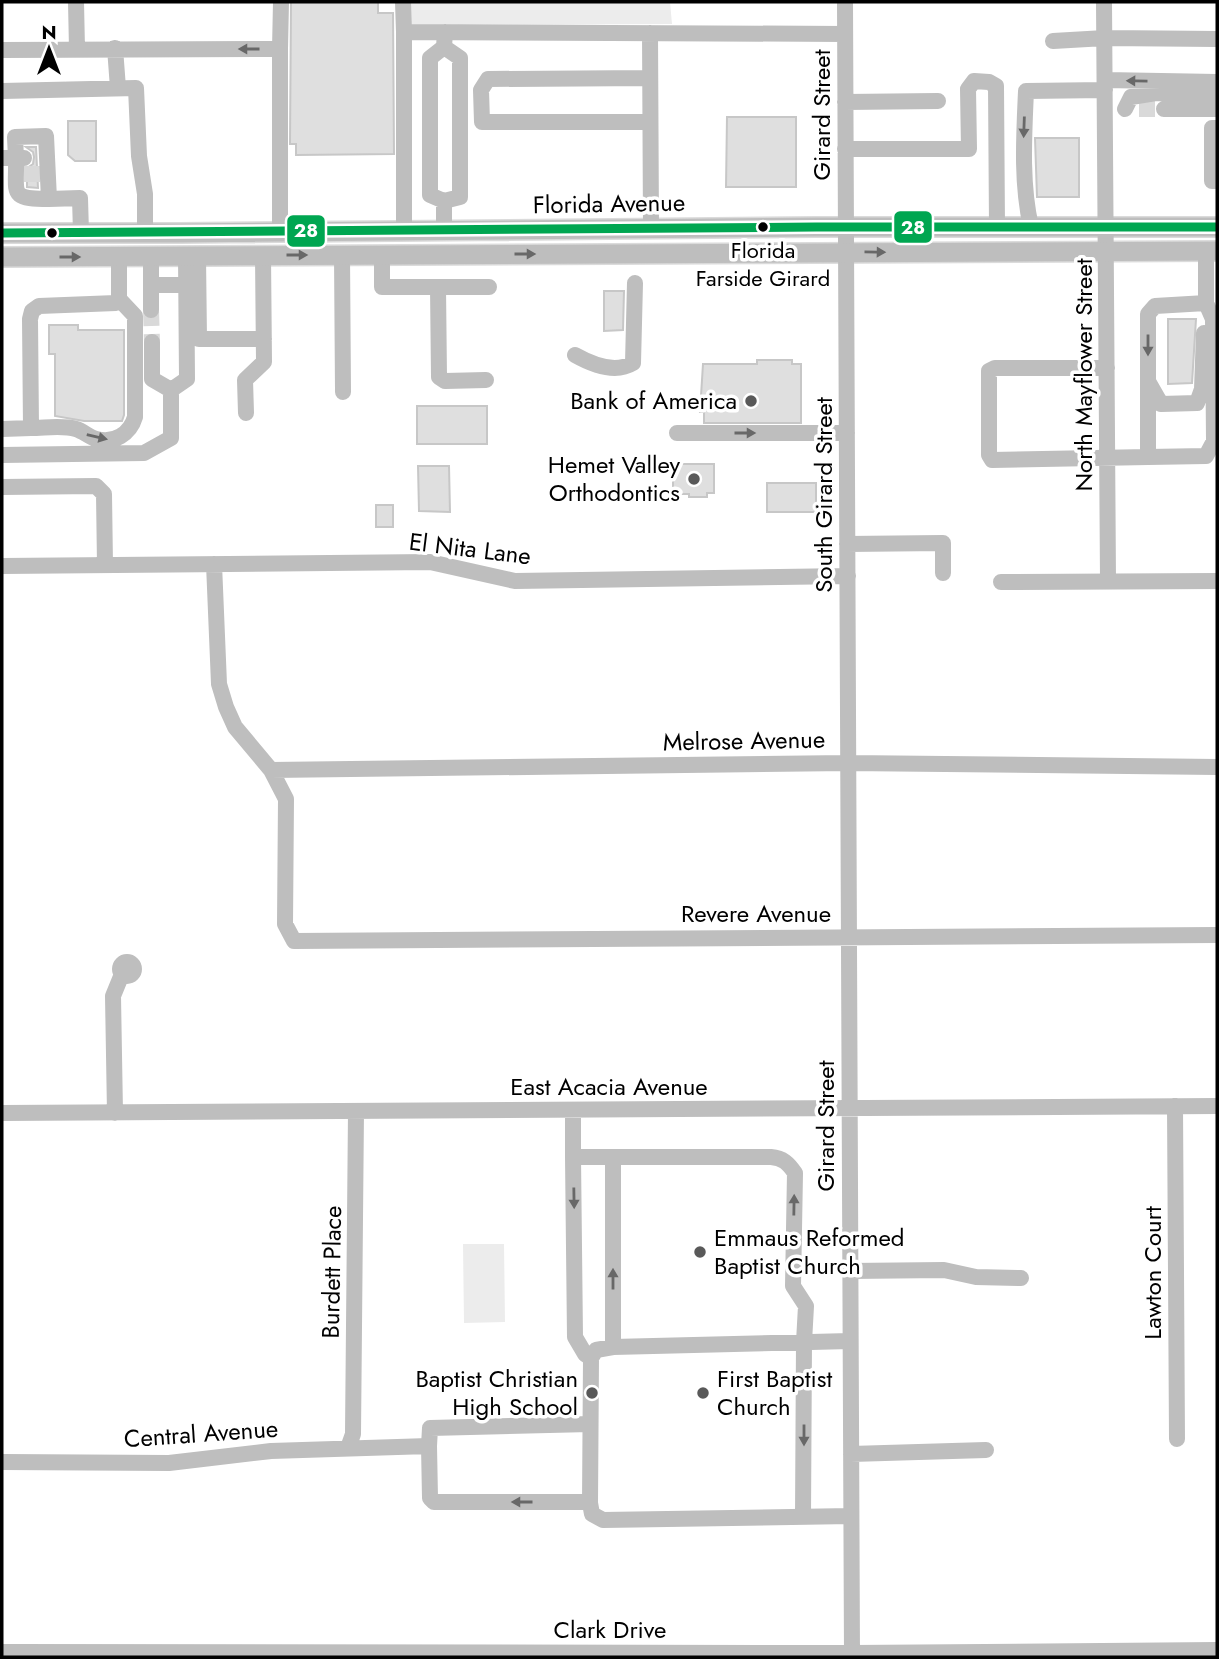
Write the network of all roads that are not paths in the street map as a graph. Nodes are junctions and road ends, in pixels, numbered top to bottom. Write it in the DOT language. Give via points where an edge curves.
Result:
graph roads {
  1 [pos="76,2"];
  2 [pos="403,2"];
  3 [pos="845,2"];
  4 [pos="1104,2"];
  5 [pos="281,7"];
  6 [pos="404,32"];
  7 [pos="650,33"];
  8 [pos="845,34"];
  9 [pos="1105,38"];
  10 [pos="444,39"];
  11 [pos="1217,39"];
  12 [pos="1053,41"];
  13 [pos="115,48"];
  14 [pos="77,49"];
  15 [pos="280,49"];
  16 [pos="2,50"];
  17 [pos="650,78"];
  18 [pos="1217,82"];
  19 [pos="1105,85"];
  20 [pos="118,88"];
  21 [pos="2,91"];
  22 [pos="1217,94"];
  23 [pos="845,102"];
  24 [pos="939,102"];
  25 [pos="1105,109"];
  26 [pos="1164,109"];
  27 [pos="1217,109"];
  28 [pos="650,122"];
  29 [pos="1217,128"];
  30 [pos="845,149"];
  31 [pos="969,149"];
  32 [pos="996,149"];
  33 [pos="16,164"];
  34 [pos="1217,181"];
  35 [pos="49,199"];
  36 [pos="444,201"];
  37 [pos="1217,226"];
  38 [pos="1031,227"];
  39 [pos="1106,227"];
  40 [pos="846,228"];
  41 [pos="997,228"];
  42 [pos="651,229"];
  43 [pos="404,231"];
  44 [pos="444,231"];
  45 [pos="280,232"];
  46 [pos="2,233"];
  47 [pos="81,233"];
  48 [pos="145,233"];
  49 [pos="1212,251"];
  50 [pos="846,252"];
  51 [pos="1106,252"];
  52 [pos="342,255"];
  53 [pos="382,255"];
  54 [pos="151,256"];
  55 [pos="192,256"];
  56 [pos="263,256"];
  57 [pos="2,257"];
  58 [pos="119,257"];
  59 [pos="635,283"];
  60 [pos="151,285"];
  61 [pos="186,285"];
  62 [pos="438,287"];
  63 [pos="489,287"];
  64 [pos="119,299"];
  65 [pos="1206,303"];
  66 [pos="151,310"];
  67 [pos="1213,319"];
  68 [pos="264,339"];
  69 [pos="152,342"];
  70 [pos="575,355"];
  71 [pos="1107,368"];
  72 [pos="486,380"];
  73 [pos="1148,381"];
  74 [pos="171,390"];
  75 [pos="342,392"];
  76 [pos="246,413"];
  77 [pos="31,428"];
  78 [pos="2,429"];
  79 [pos="677,433"];
  80 [pos="847,433"];
  81 [pos="2,455"];
  82 [pos="1107,457"];
  83 [pos="1148,457"];
  84 [pos="2,486"];
  85 [pos="847,544"];
  86 [pos="106,565"];
  87 [pos="214,565"];
  88 [pos="2,566"];
  89 [pos="943,573"];
  90 [pos="848,576"];
  91 [pos="1108,580"];
  92 [pos="1217,581"];
  93 [pos="1000,582"];
  94 [pos="848,763"];
  95 [pos="1217,767"];
  96 [pos="271,770"];
  97 [pos="1217,935"];
  98 [pos="848,936"];
  99 [pos="122,974"];
  100 [pos="1217,1106"];
  101 [pos="1175,1107"];
  102 [pos="849,1109"];
  103 [pos="573,1110"];
  104 [pos="356,1111"];
  105 [pos="2,1113"];
  106 [pos="115,1113"];
  107 [pos="573,1157"];
  108 [pos="613,1157"];
  109 [pos="850,1271"];
  110 [pos="1021,1278"];
  111 [pos="850,1341"];
  112 [pos="804,1342"];
  113 [pos="612,1347"];
  114 [pos="591,1358"];
  115 [pos="590,1424"];
  116 [pos="1177,1439"];
  117 [pos="350,1441"];
  118 [pos="429,1446"];
  119 [pos="986,1450"];
  120 [pos="851,1454"];
  121 [pos="2,1462"];
  122 [pos="590,1502"];
  123 [pos="851,1516"];
  124 [pos="803,1517"];
  125 [pos="1217,1650"];
  126 [pos="2,1652"];
  127 [pos="852,1655"];
  1 -- 14 [label="street"];
  2 -- 6 [label="street"];
  3 -- 8 [label="street, Girard Street"];
  4 -- 9 [label="street, North Mayflower Street"];
  5 -- 15 [label="street"];
  6 -- 10 [label="street"];
  6 -- 43 [label="street"];
  7 -- 8 [label="street"];
  7 -- 10 [label="street"];
  7 -- 17 [label="street"];
  8 -- 23 [label="street, Girard Street"];
  9 -- 11 [label="street"];
  9 -- 12 [label="street"];
  9 -- 19 [label="street, North Mayflower Street"];
  10 -- 36 [label="street" via="430,58 430,195"];
  10 -- 36 [label="street" via="460,58 460,197"];
  13 -- 14 [label="street"];
  15 -- 13 [label="street, one-way"];
  13 -- 20 [label="street"];
  14 -- 16 [label="street"];
  15 -- 45 [label="street"];
  17 -- 28 [label="street"];
  17 -- 28 [label="street" via="488,79 481,90 482,122"];
  18 -- 19 [label="street, one-way"];
  19 -- 25 [label="street, North Mayflower Street"];
  19 -- 38 [label="street, one-way" via="1026,91 1024,166"];
  20 -- 21 [label="street"];
  20 -- 48 [label="street" via="136,88"];
  22 -- 25 [label="street" via="1156,93 1132,97 1132,109"];
  23 -- 24 [label="street"];
  23 -- 30 [label="street, Girard Street"];
  25 -- 39 [label="street, North Mayflower Street"];
  26 -- 27 [label="street"];
  28 -- 42 [label="street"];
  29 -- 34 [label="street" via="1212,128 1212,181"];
  30 -- 31 [label="street"];
  30 -- 40 [label="street, Girard Street"];
  31 -- 32 [label="street"];
  31 -- 32 [label="street" via="968,89 974,81 984,81 996,86"];
  32 -- 41 [label="street"];
  33 -- 35 [label="street" via="19,196"];
  33 -- 35 [label="street" via="15,137 47,136"];
  35 -- 47 [label="street" via="80,198"];
  36 -- 44 [label="street"];
  37 -- 39 [label="main road, Florida Avenue"];
  38 -- 39 [label="main road, Florida Avenue"];
  38 -- 41 [label="main road, Florida Avenue"];
  39 -- 51 [label="street, North Mayflower Street"];
  40 -- 41 [label="main road, Florida Avenue"];
  40 -- 42 [label="main road, Florida Avenue"];
  40 -- 50 [label="street, South Girard Street"];
  42 -- 44 [label="main road, Florida Avenue"];
  43 -- 44 [label="main road, Florida Avenue"];
  43 -- 45 [label="main road, Florida Avenue"];
  45 -- 48 [label="main road, Florida Avenue"];
  46 -- 47 [label="main road, Florida Avenue"];
  47 -- 48 [label="main road, Florida Avenue"];
  49 -- 51 [label="main road, Florida Avenue"];
  49 -- 65 [label="street"];
  50 -- 51 [label="main road, Florida Avenue, one-way"];
  53 -- 50 [label="main road, Florida Avenue, one-way"];
  50 -- 80 [label="street, South Girard Street"];
  51 -- 71 [label="street, North Mayflower Street"];
  52 -- 53 [label="main road, Florida Avenue"];
  56 -- 52 [label="main road, Florida Avenue, one-way"];
  52 -- 75 [label="street"];
  53 -- 62 [label="street" via="382,287"];
  54 -- 55 [label="main road, Florida Avenue"];
  54 -- 58 [label="main road, Florida Avenue"];
  54 -- 60 [label="street"];
  55 -- 56 [label="main road, Florida Avenue"];
  55 -- 61 [label="street"];
  55 -- 68 [label="street" via="199,339"];
  56 -- 68 [label="street"];
  57 -- 58 [label="main road, Florida Avenue, one-way"];
  58 -- 64 [label="street"];
  59 -- 70 [label="street" via="633,363 607,367"];
  60 -- 61 [label="street"];
  60 -- 66 [label="street"];
  61 -- 74 [label="street" via="187,379"];
  62 -- 63 [label="street"];
  62 -- 72 [label="street" via="439,377 445,381"];
  64 -- 77 [label="street" via="111,304 39,306 32,311"];
  77 -- 64 [label="street, one-way" via="75,428 97,440 115,439 133,426 135,316"];
  65 -- 67 [label="street"];
  65 -- 73 [label="street, one-way" via="1155,306 1149,314"];
  67 -- 73 [label="street" via="1202,335 1202,388 1197,403 1161,404"];
  67 -- 83 [label="street" via="1214,441 1206,456"];
  68 -- 76 [label="street" via="264,362 245,380"];
  69 -- 74 [label="street" via="152,379"];
  71 -- 82 [label="street, North Mayflower Street"];
  71 -- 82 [label="street" via="989,371 992,460"];
  73 -- 83 [label="street"];
  74 -- 81 [label="street" via="171,438 152,450"];
  77 -- 78 [label="street"];
  79 -- 80 [label="street, one-way"];
  80 -- 85 [label="street, South Girard Street"];
  82 -- 83 [label="street"];
  82 -- 91 [label="street, North Mayflower Street"];
  84 -- 86 [label="street" via="96,486 104,494"];
  85 -- 89 [label="street" via="943,543"];
  85 -- 90 [label="street, South Girard Street"];
  86 -- 87 [label="street, El Nita Lane"];
  86 -- 88 [label="street, El Nita Lane"];
  87 -- 90 [label="street, El Nita Lane" via="430,562 515,581"];
  87 -- 96 [label="street" via="219,684 235,727"];
  90 -- 94 [label="street, South Girard Street"];
  91 -- 92 [label="street"];
  91 -- 93 [label="street"];
  94 -- 95 [label="street, Melrose Avenue"];
  94 -- 96 [label="street, Melrose Avenue"];
  94 -- 98 [label="street, Girard Street"];
  96 -- 98 [label="street, Revere Avenue" via="286,799 285,924 295,941"];
  97 -- 98 [label="street, Revere Avenue"];
  98 -- 102 [label="street, Girard Street"];
  99 -- 106 [label="street" via="113,996"];
  100 -- 101 [label="street, East Acacia Avenue"];
  101 -- 102 [label="street, East Acacia Avenue"];
  101 -- 116 [label="street, Lawton Court"];
  102 -- 103 [label="street, East Acacia Avenue"];
  102 -- 109 [label="street, Girard Street"];
  103 -- 104 [label="street, East Acacia Avenue"];
  103 -- 107 [label="street"];
  104 -- 106 [label="street, East Acacia Avenue"];
  104 -- 117 [label="street, Burdett Place"];
  105 -- 106 [label="street, East Acacia Avenue"];
  107 -- 108 [label="street"];
  107 -- 114 [label="street, one-way" via="575,1337"];
  112 -- 108 [label="street, one-way" via="806,1306 793,1286 794,1173 788,1163 771,1157"];
  113 -- 108 [label="street, one-way"];
  109 -- 110 [label="street" via="944,1270 976,1277"];
  109 -- 111 [label="street, Girard Street"];
  111 -- 112 [label="street"];
  111 -- 120 [label="street, Girard Street"];
  112 -- 113 [label="street"];
  112 -- 124 [label="street, one-way"];
  113 -- 114 [label="street" via="596,1350"];
  114 -- 115 [label="street"];
  115 -- 118 [label="street" via="430,1429"];
  115 -- 122 [label="street"];
  117 -- 118 [label="street, Central Avenue"];
  117 -- 121 [label="street, Central Avenue" via="169,1463"];
  122 -- 118 [label="street, one-way" via="435,1502 430,1498"];
  119 -- 120 [label="street"];
  120 -- 123 [label="street, Girard Street"];
  122 -- 124 [label="street" via="592,1514 603,1520"];
  123 -- 124 [label="street"];
  123 -- 127 [label="street, Girard Street"];
  125 -- 127 [label="street, Clark Drive"];
  126 -- 127 [label="street, Clark Drive"];
}
